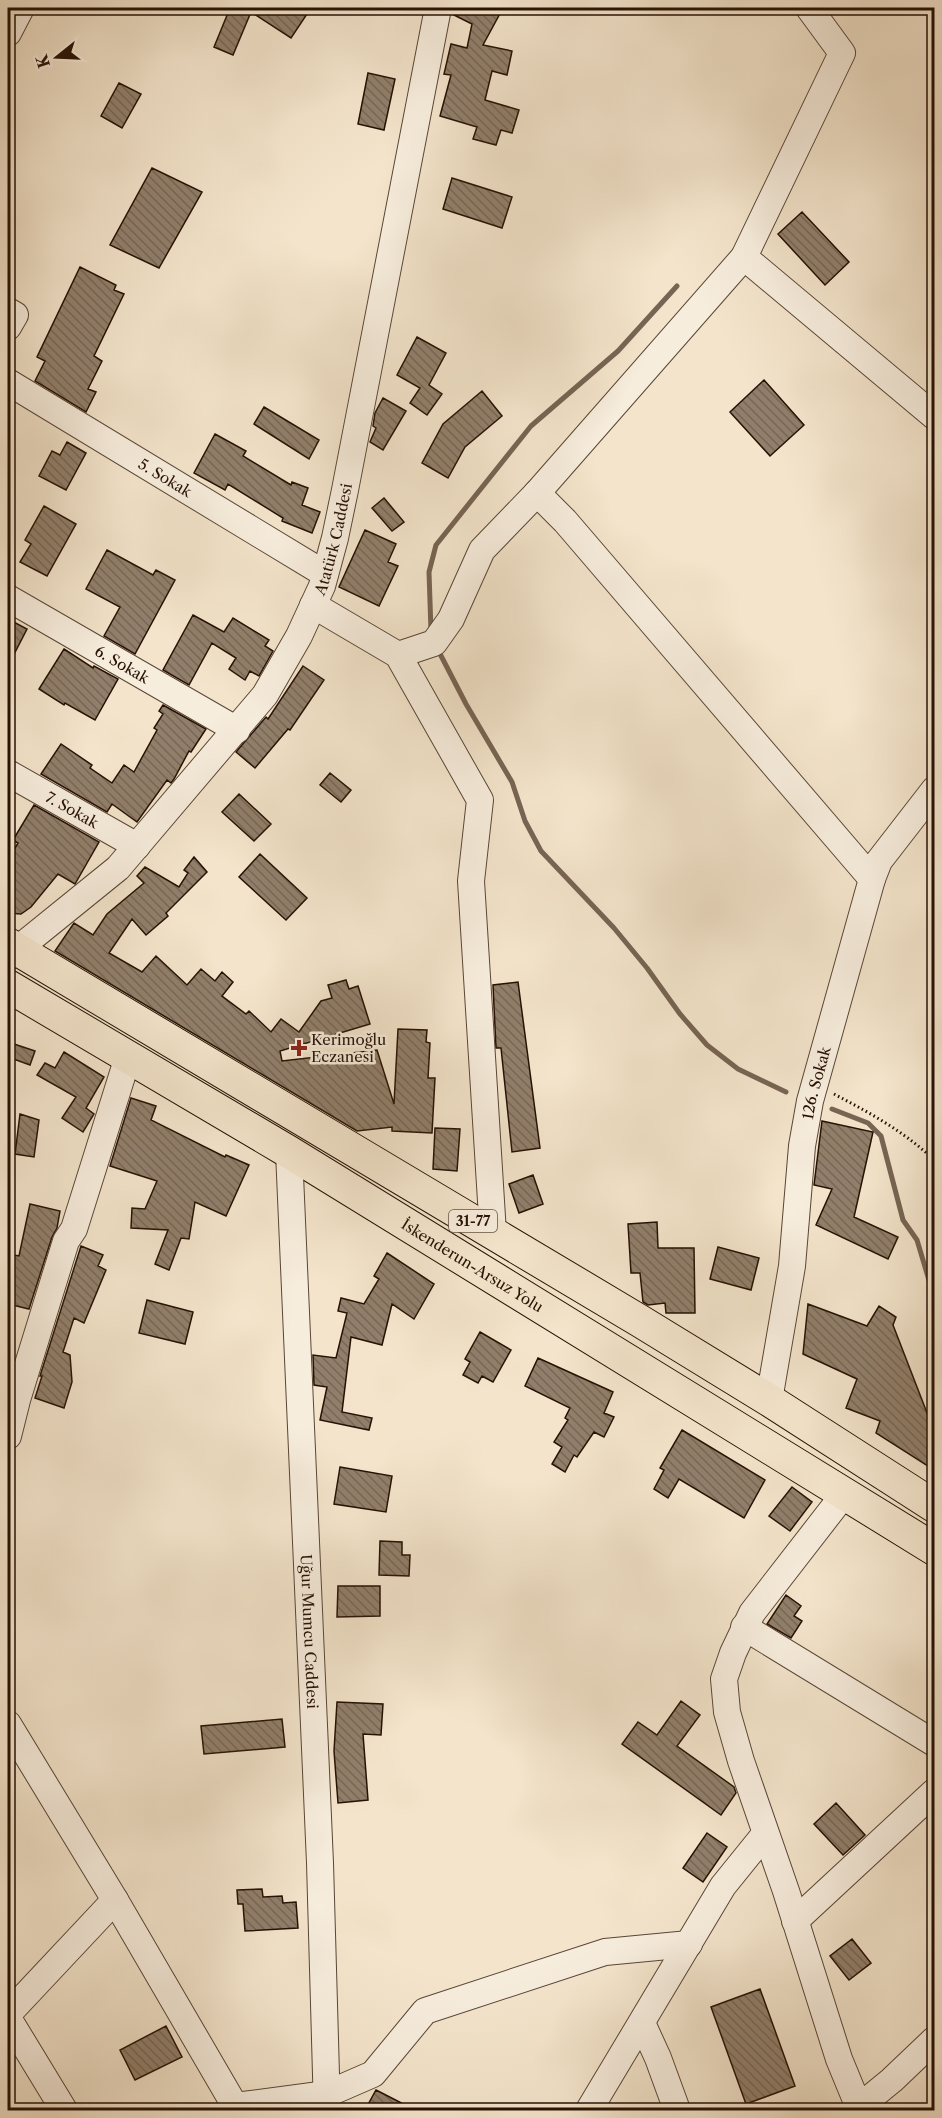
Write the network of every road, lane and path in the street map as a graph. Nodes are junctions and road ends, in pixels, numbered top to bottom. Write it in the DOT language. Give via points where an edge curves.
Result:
graph roads {
  1 [pos="21,8"];
  2 [pos="438,8"];
  3 [pos="809,8"];
  4 [pos="8,33"];
  5 [pos="744,257"];
  6 [pos="8,311"];
  7 [pos="8,327"];
  8 [pos="8,382"];
  9 [pos="934,416"];
  10 [pos="537,493"];
  11 [pos="325,574"];
  12 [pos="8,598"];
  13 [pos="313,605"];
  14 [pos="398,655"];
  15 [pos="237,730"];
  16 [pos="8,773"];
  17 [pos="934,790"];
  18 [pos="137,846"];
  19 [pos="872,879"];
  20 [pos="11,950"];
  21 [pos="8,986"];
  22 [pos="128,1057"];
  23 [pos="815,1083"];
  24 [pos="289,1152"];
  25 [pos="934,1160"];
  26 [pos="493,1233"];
  27 [pos="769,1400"];
  28 [pos="8,1436"];
  29 [pos="845,1493"];
  30 [pos="934,1506"];
  31 [pos="934,1549"];
  32 [pos="744,1627"];
  33 [pos="8,1724"];
  34 [pos="934,1743"];
  35 [pos="934,1792"];
  36 [pos="765,1834"];
  37 [pos="115,1900"];
  38 [pos="795,1921"];
  39 [pos="689,1944"];
  40 [pos="8,2013"];
  41 [pos="8,2018"];
  42 [pos="642,2023"];
  43 [pos="934,2040"];
  44 [pos="327,2102"];
  45 [pos="236,2109"];
  46 [pos="860,2109"];
  47 [pos="64,2110"];
  48 [pos="589,2110"];
  49 [pos="677,2110"];
  1 -- 4 [label="street"];
  2 -- 11 [label="street, Atatürk Caddesi" via="345,490"];
  3 -- 5 [label="street" via="842,53"];
  5 -- 9 [label="street"];
  5 -- 10 [label="street"];
  6 -- 7 [label="street" via="15,315"];
  8 -- 11 [label="street, 5. Sokak"];
  10 -- 14 [label="street" via="482,550 451,619 434,643"];
  10 -- 19 [label="street" via="565,520"];
  11 -- 13 [label="street, Atatürk Caddesi"];
  12 -- 15 [label="street, 6. Sokak"];
  13 -- 14 [label="street"];
  13 -- 15 [label="street, Atatürk Caddesi" via="265,695"];
  14 -- 26 [label="street" via="480,800 471,881"];
  15 -- 18 [label="street, Atatürk Caddesi"];
  16 -- 18 [label="street, 7. Sokak"];
  17 -- 19 [label="street, 126. Sokak" via="879,861"];
  18 -- 20 [label="street, Atatürk Caddesi" via="118,868"];
  19 -- 23 [label="street, 126. Sokak"];
  20 -- 26 [label="main road, 31-77"];
  21 -- 22 [label="main road, İskenderun-Arsuz Yolu"];
  22 -- 24 [label="main road, İskenderun-Arsuz Yolu"];
  22 -- 28 [label="street" via="74,1229 66,1241"];
  23 -- 25 [label="path" via="886,1122"];
  23 -- 27 [label="street, 126. Sokak" via="802,1146 792,1266"];
  24 -- 29 [label="main road, İskenderun-Arsuz Yolu"];
  24 -- 44 [label="street, Uğur Mumcu Caddesi"];
  26 -- 27 [label="main road, 31-77"];
  27 -- 30 [label="main road, 31-77"];
  29 -- 31 [label="main road, İskenderun-Arsuz Yolu"];
  29 -- 32 [label="street"];
  32 -- 34 [label="street"];
  32 -- 36 [label="street" via="724,1679 727,1712"];
  33 -- 37 [label="street"];
  35 -- 38 [label="street"];
  36 -- 38 [label="street"];
  36 -- 39 [label="street" via="723,1886"];
  37 -- 40 [label="street"];
  37 -- 45 [label="street"];
  38 -- 46 [label="street" via="839,2059"];
  39 -- 42 [label="street"];
  39 -- 44 [label="street" via="605,1952 425,2011 373,2074"];
  41 -- 47 [label="street"];
  42 -- 48 [label="street"];
  42 -- 49 [label="street"];
  43 -- 46 [label="street"];
  44 -- 45 [label="street"];
}
